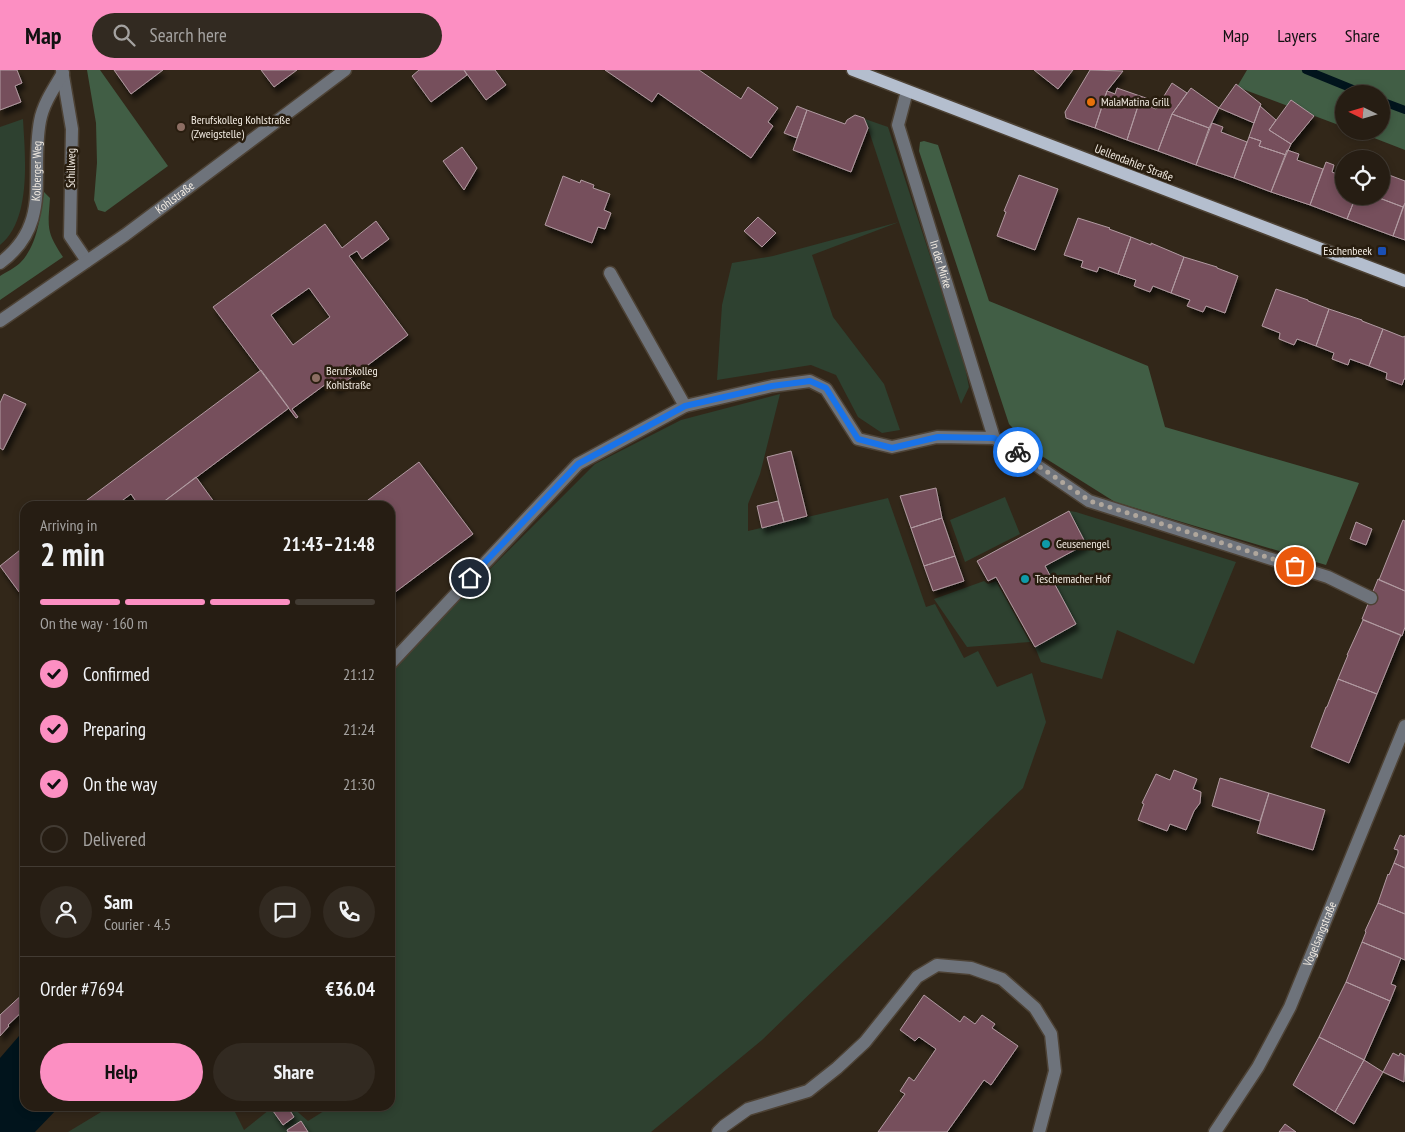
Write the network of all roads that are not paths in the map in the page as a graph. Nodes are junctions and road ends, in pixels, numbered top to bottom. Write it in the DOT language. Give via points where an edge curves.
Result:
graph roads {
  1 [pos="344,70"];
  2 [pos="852,70"];
  3 [pos="62,71"];
  4 [pos="907,91"];
  5 [pos="87,261"];
  6 [pos="0,263"];
  7 [pos="610,273"];
  8 [pos="1405,281"];
  9 [pos="0,321"];
  10 [pos="685,406"];
  11 [pos="994,438"];
  12 [pos="1370,598"];
  13 [pos="395,659"];
  14 [pos="1405,726"];
  15 [pos="718,1132"];
  16 [pos="1039,1132"];
  17 [pos="1215,1132"];
  1 -- 5 [label="street, Kohlstraße"];
  2 -- 4 [label="main road, Uellendahler Straße"];
  3 -- 5 [label="street, Schillweg" via="72,129 70,236"];
  3 -- 6 [label="street, Kolberger Weg" via="40,120 34,215 25,236 11,255"];
  4 -- 8 [label="main road, Uellendahler Straße"];
  4 -- 11 [label="street, In der Mirke" via="898,125"];
  5 -- 9 [label="street, Kohlstraße"];
  7 -- 10 [label="street"];
  10 -- 11 [label="street" via="772,386 810,381 826,388 858,439 892,448 938,437"];
  10 -- 13 [label="street" via="578,464"];
  11 -- 12 [label="street" via="1090,501 1328,577"];
  14 -- 17 [label="street, Vogelsangstraße" via="1290,1007 1258,1067"];
  15 -- 16 [label="street" via="748,1109 808,1090 865,1042 916,977 937,966 971,968 1002,979 1035,1008 1050,1034 1054,1072"];
}
